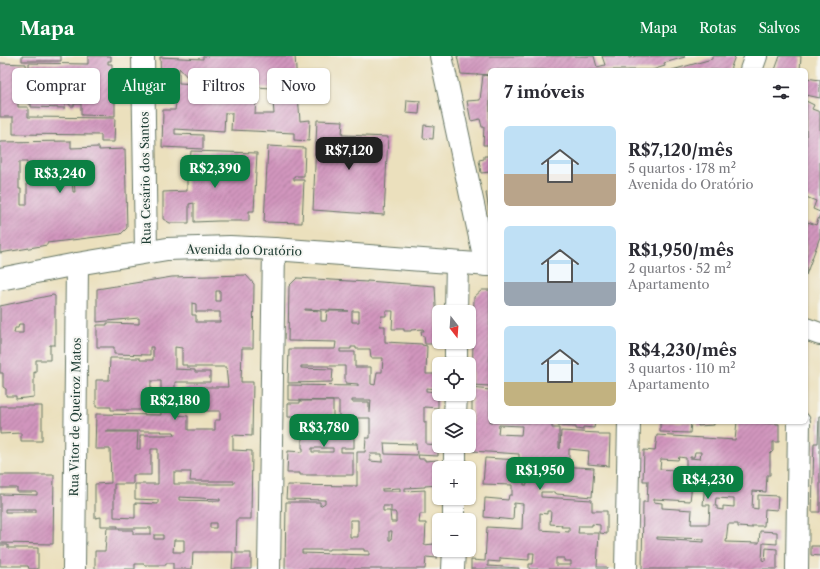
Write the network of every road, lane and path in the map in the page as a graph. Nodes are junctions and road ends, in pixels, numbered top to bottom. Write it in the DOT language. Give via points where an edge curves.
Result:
graph roads {
  1 [pos="143,56"];
  2 [pos="441,56"];
  3 [pos="756,56"];
  4 [pos="751,68"];
  5 [pos="274,249"];
  6 [pos="146,252"];
  7 [pos="457,263"];
  8 [pos="77,264"];
  9 [pos="488,265"];
  10 [pos="0,279"];
  11 [pos="456,305"];
  12 [pos="808,330"];
  13 [pos="820,334"];
  14 [pos="629,424"];
  15 [pos="799,424"];
  16 [pos="454,557"];
  17 [pos="74,569"];
  18 [pos="269,569"];
  19 [pos="454,569"];
  20 [pos="626,569"];
  21 [pos="797,569"];
  1 -- 6 [label="street, Rua Cesário dos Santos"];
  2 -- 9 [label="street"];
  3 -- 4 [label="street"];
  5 -- 6 [label="street, Avenida do Oratório" via="230,247"];
  5 -- 7 [label="street, Avenida do Oratório"];
  5 -- 18 [label="street"];
  6 -- 8 [label="street, Avenida do Oratório"];
  7 -- 9 [label="street, Avenida do Oratório"];
  7 -- 11 [label="street"];
  8 -- 10 [label="street, Avenida do Oratório"];
  8 -- 17 [label="street, Rua Vitor de Queiroz Matos"];
  12 -- 13 [label="street"];
  14 -- 20 [label="street"];
  15 -- 21 [label="street"];
  16 -- 19 [label="street"];
}
